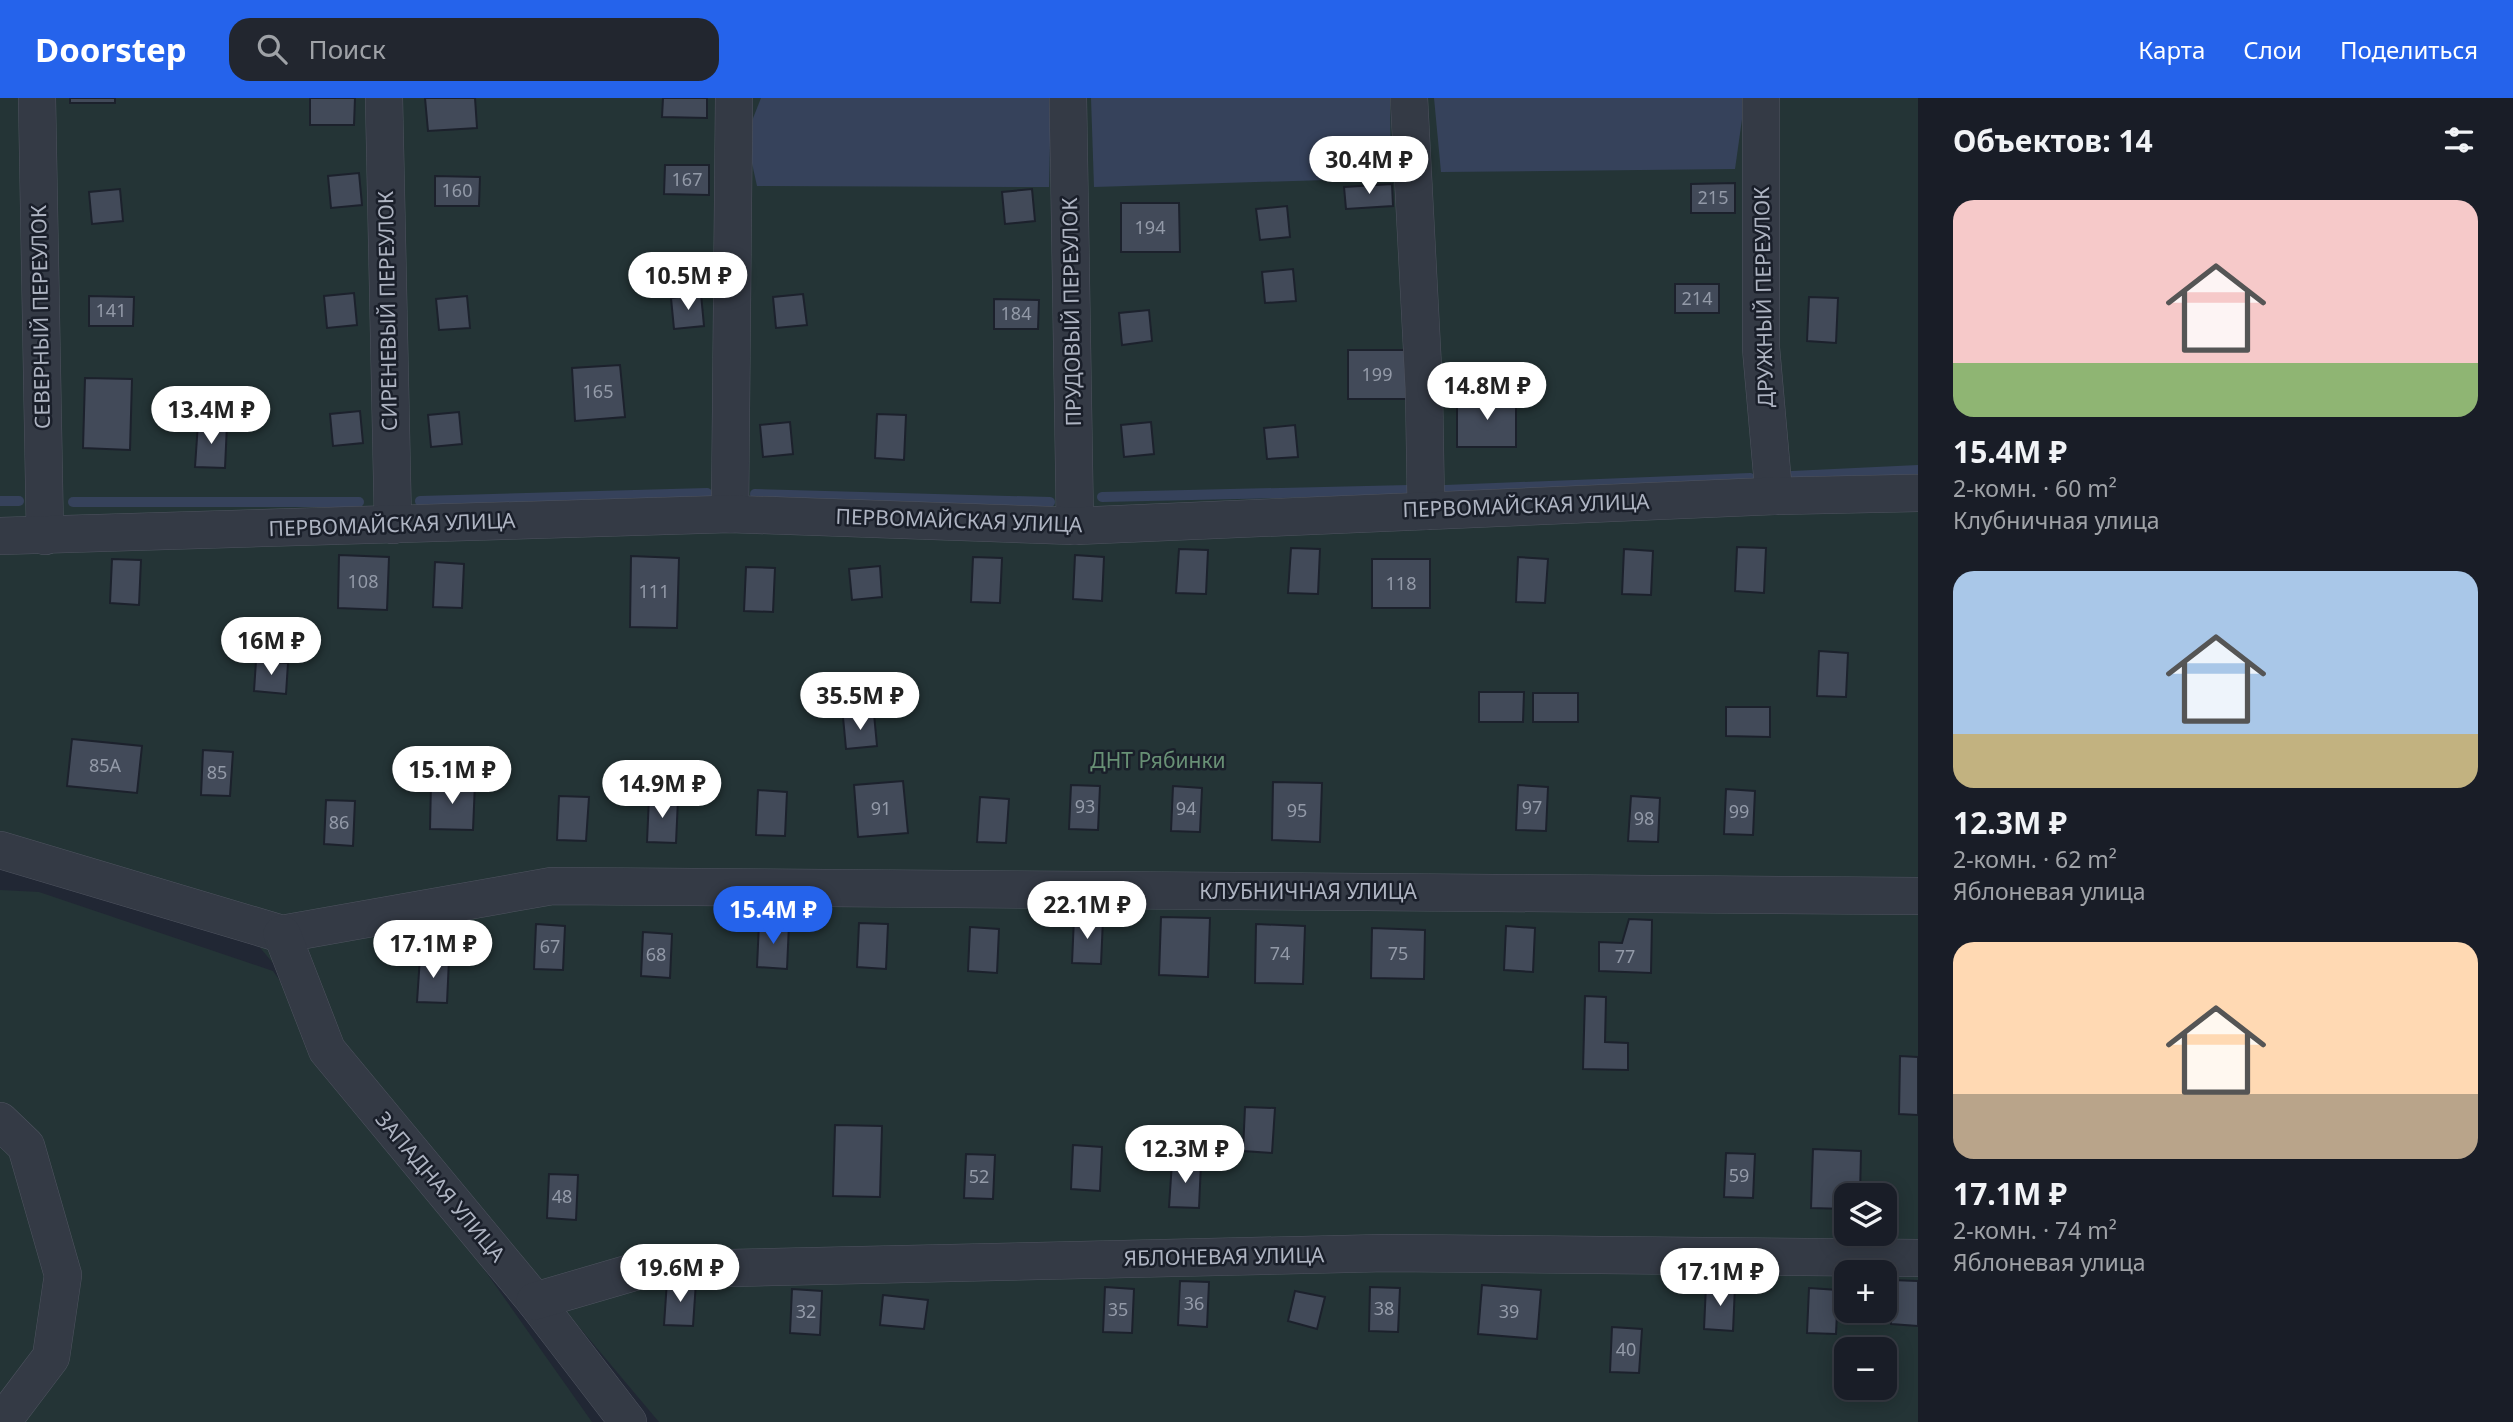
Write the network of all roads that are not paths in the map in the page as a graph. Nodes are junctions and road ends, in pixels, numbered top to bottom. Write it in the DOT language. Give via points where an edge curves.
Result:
graph roads {
  1 [pos="37,98"];
  2 [pos="384,98"];
  3 [pos="734,98"];
  4 [pos="1068,98"];
  5 [pos="1409,98"];
  6 [pos="1761,98"];
  7 [pos="1918,493"];
  8 [pos="1774,496"];
  9 [pos="1426,511"];
  10 [pos="730,514"];
  11 [pos="393,524"];
  12 [pos="1075,526"];
  13 [pos="0,536"];
  14 [pos="45,536"];
  15 [pos="0,850"];
  16 [pos="1918,896"];
  17 [pos="282,934"];
  18 [pos="0,1121"];
  19 [pos="1918,1258"];
  20 [pos="535,1301"];
  21 [pos="2,1422"];
  22 [pos="628,1422"];
  1 -- 14 [label="street, СЕВЕРНЫЙ ПЕРЕУЛОК"];
  2 -- 11 [label="street, СИРЕНЕВЫЙ ПЕРЕУЛОК"];
  3 -- 10 [label="street"];
  4 -- 12 [label="street, ПРУДОВЫЙ ПЕРЕУЛОК"];
  5 -- 9 [label="street"];
  6 -- 8 [label="street, ДРУЖНЫЙ ПЕРЕУЛОК" via="1761,348"];
  7 -- 8 [label="street, ПЕРВОМАЙСКАЯ УЛИЦА"];
  8 -- 9 [label="street, ПЕРВОМАЙСКАЯ УЛИЦА"];
  9 -- 12 [label="street, ПЕРВОМАЙСКАЯ УЛИЦА"];
  10 -- 11 [label="street, ПЕРВОМАЙСКАЯ УЛИЦА"];
  10 -- 12 [label="street, ПЕРВОМАЙСКАЯ УЛИЦА"];
  11 -- 14 [label="street, ПЕРВОМАЙСКАЯ УЛИЦА"];
  13 -- 14 [label="street, ПЕРВОМАЙСКАЯ УЛИЦА"];
  15 -- 17 [label="street"];
  16 -- 17 [label="street, КЛУБНИЧНАЯ УЛИЦА" via="552,886"];
  17 -- 20 [label="street, ЗАПАДНАЯ УЛИЦА" via="327,1050"];
  18 -- 21 [label="street" via="26,1146 63,1275 51,1357"];
  19 -- 20 [label="street, ЯБЛОНЕВАЯ УЛИЦА" via="1387,1253 641,1270"];
  20 -- 22 [label="street, ЗАПАДНАЯ УЛИЦА"];
}
